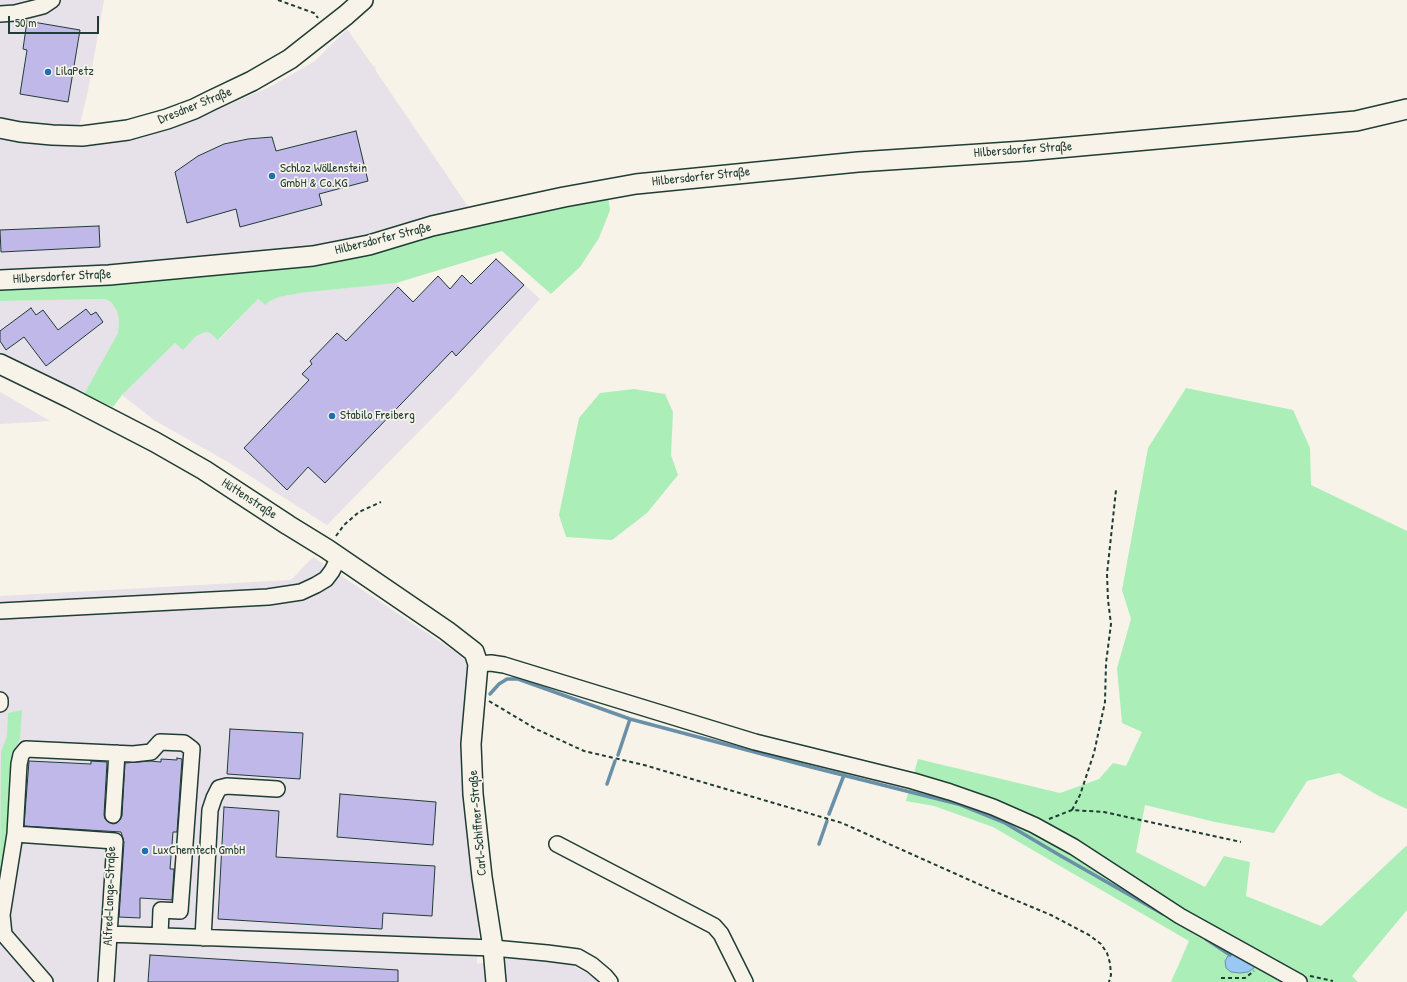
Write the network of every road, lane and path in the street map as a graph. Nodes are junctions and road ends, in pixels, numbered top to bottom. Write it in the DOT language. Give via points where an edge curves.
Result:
graph roads {
  1 [pos="52,0"];
  2 [pos="278,0"];
  3 [pos="363,0"];
  4 [pos="0,14"];
  5 [pos="329,28"];
  6 [pos="1407,109"];
  7 [pos="0,128"];
  8 [pos="0,280"];
  9 [pos="0,364"];
  10 [pos="1116,490"];
  11 [pos="382,502"];
  12 [pos="333,553"];
  13 [pos="0,611"];
  14 [pos="478,664"];
  15 [pos="0,700"];
  16 [pos="474,700"];
  17 [pos="0,704"];
  18 [pos="117,753"];
  19 [pos="277,789"];
  20 [pos="1072,810"];
  21 [pos="113,816"];
  22 [pos="1034,825"];
  23 [pos="15,834"];
  24 [pos="1241,842"];
  25 [pos="557,844"];
  26 [pos="2,932"];
  27 [pos="109,934"];
  28 [pos="160,936"];
  29 [pos="203,938"];
  30 [pos="493,948"];
  31 [pos="1261,961"];
  32 [pos="1221,978"];
  33 [pos="45,982"];
  34 [pos="106,982"];
  35 [pos="496,982"];
  36 [pos="610,982"];
  37 [pos="745,982"];
  38 [pos="1109,982"];
  39 [pos="1299,982"];
  1 -- 4 [label="street" via="43,6"];
  2 -- 5 [label="path" via="314,13"];
  3 -- 5 [label="main road, Dresdner Straße"];
  5 -- 7 [label="main road, Dresdner Straße" via="290,59 252,81 194,109 166,119 128,130 82,136 20,132"];
  6 -- 8 [label="main road, Hilbersdorfer Straße" via="1356,121 1025,151 858,162 636,184 490,213 432,226 369,245 313,256 109,275"];
  9 -- 12 [label="main road, Hüttenstraße" via="70,398 204,470"];
  10 -- 20 [label="path" via="1107,574 1111,624 1105,702 1094,753 1080,795"];
  11 -- 12 [label="path" via="359,512 344,526"];
  12 -- 13 [label="street" via="332,571 316,585 301,592 268,597"];
  12 -- 14 [label="main road, Hüttenstraße" via="460,640 474,652"];
  14 -- 16 [label="main road, Carl-Schiffner-Straße"];
  14 -- 22 [label="street" via="504,665 755,742 935,787 993,807"];
  15 -- 17 [label="street"];
  16 -- 30 [label="main road, Carl-Schiffner-Straße" via="471,744 473,794"];
  16 -- 38 [label="path" via="490,701 536,728 584,751 644,765 842,823 1051,915 1101,944 1110,963"];
  18 -- 21 [label="street"];
  18 -- 23 [label="street" via="26,749 19,764"];
  18 -- 28 [label="street" via="150,752 160,742 184,743 192,749 180,911 161,910"];
  19 -- 29 [label="street" via="227,786 219,788 210,810"];
  20 -- 22 [label="path"];
  20 -- 24 [label="path" via="1104,812"];
  22 -- 31 [label="street" via="1074,847 1180,916"];
  23 -- 26 [label="street" via="2,915"];
  23 -- 27 [label="street, Alfred-Lange-Straße" via="114,841"];
  25 -- 37 [label="street" via="714,926 721,934"];
  26 -- 33 [label="street"];
  27 -- 28 [label="street"];
  27 -- 34 [label="street, Alfred-Lange-Straße"];
  28 -- 29 [label="street"];
  29 -- 30 [label="street"];
  30 -- 35 [label="main road, Carl-Schiffner-Straße"];
  30 -- 36 [label="street" via="578,957 592,965"];
  31 -- 32 [label="path" via="1256,970 1245,978"];
  31 -- 39 [label="street"];
}
